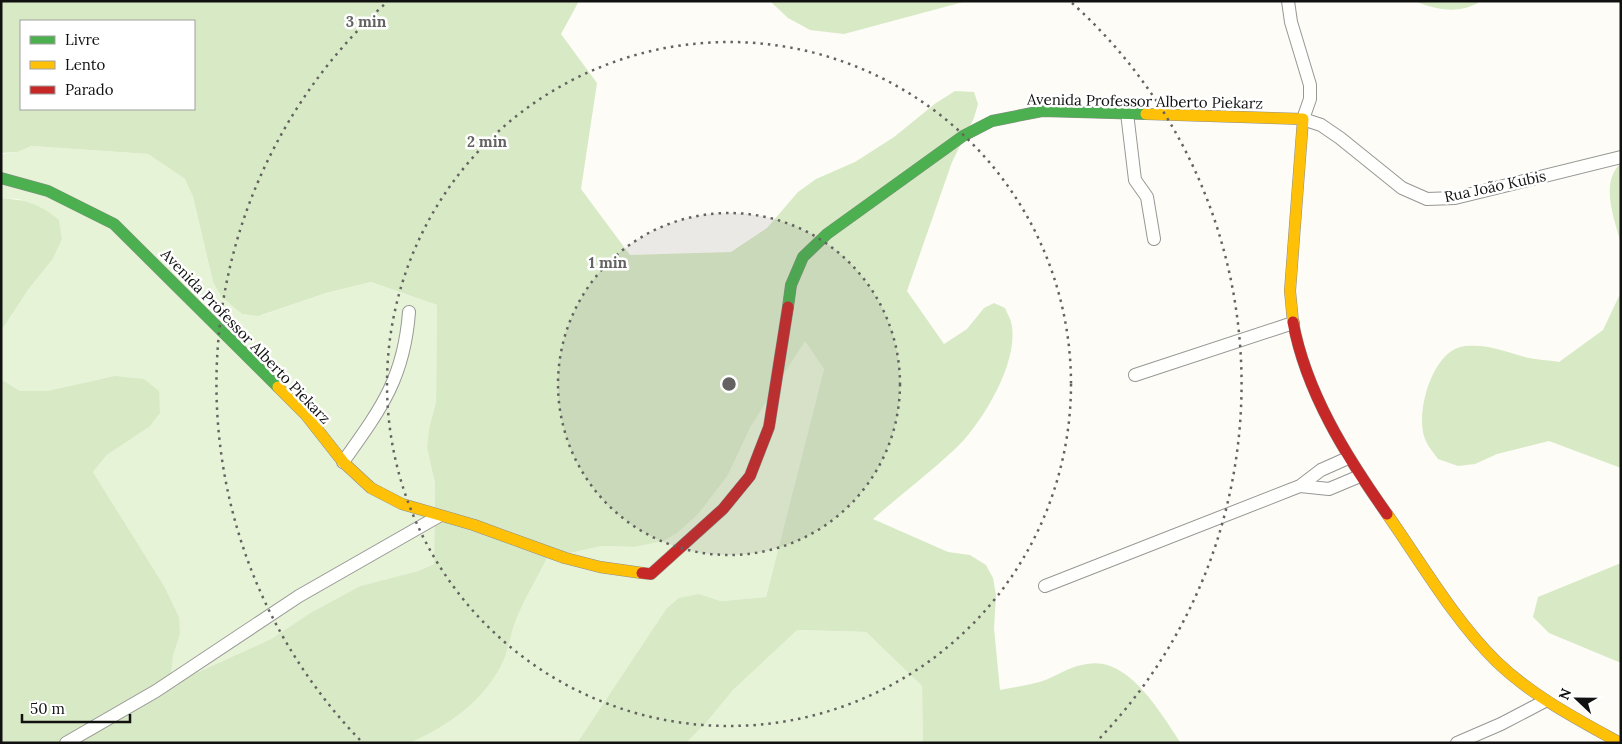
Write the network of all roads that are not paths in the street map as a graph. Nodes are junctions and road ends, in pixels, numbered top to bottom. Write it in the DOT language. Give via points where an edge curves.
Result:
graph roads {
  1 [pos="1288,1"];
  2 [pos="1127,113"];
  3 [pos="1303,119"];
  4 [pos="1621,157"];
  5 [pos="1,178"];
  6 [pos="1154,239"];
  7 [pos="409,312"];
  8 [pos="1293,323"];
  9 [pos="1135,375"];
  10 [pos="1348,458"];
  11 [pos="343,462"];
  12 [pos="1360,476"];
  13 [pos="1300,486"];
  14 [pos="439,516"];
  15 [pos="1045,586"];
  16 [pos="1545,701"];
  17 [pos="66,743"];
  18 [pos="1457,743"];
  19 [pos="1620,743"];
  1 -- 3 [label="street" via="1310,86 1310,99"];
  2 -- 3 [label="street, Avenida Professor Alberto Piekarz"];
  2 -- 6 [label="street" via="1135,180 1148,197"];
  2 -- 14 [label="street, Avenida Professor Alberto Piekarz" via="1042,111 992,121 963,136 827,234 803,257 790,285 769,427 750,476 723,510 651,574 565,558 474,525"];
  3 -- 4 [label="street, Rua João Kubis" via="1321,125 1402,188 1427,199 1455,198"];
  3 -- 8 [label="street" via="1290,291"];
  5 -- 11 [label="street, Avenida Professor Alberto Piekarz" via="48,191 114,224 306,415"];
  7 -- 11 [label="street" via="407,339 398,374 381,409"];
  8 -- 9 [label="street"];
  8 -- 10 [label="street" via="1300,355 1315,393"];
  10 -- 12 [label="street"];
  10 -- 13 [label="street" via="1321,470"];
  11 -- 14 [label="street, Avenida Professor Alberto Piekarz" via="371,488 402,504"];
  12 -- 13 [label="street" via="1329,489"];
  12 -- 16 [label="street" via="1458,615 1496,660"];
  13 -- 15 [label="street"];
  14 -- 17 [label="street" via="299,596 156,691"];
  16 -- 18 [label="street"];
  16 -- 19 [label="street"];
}
